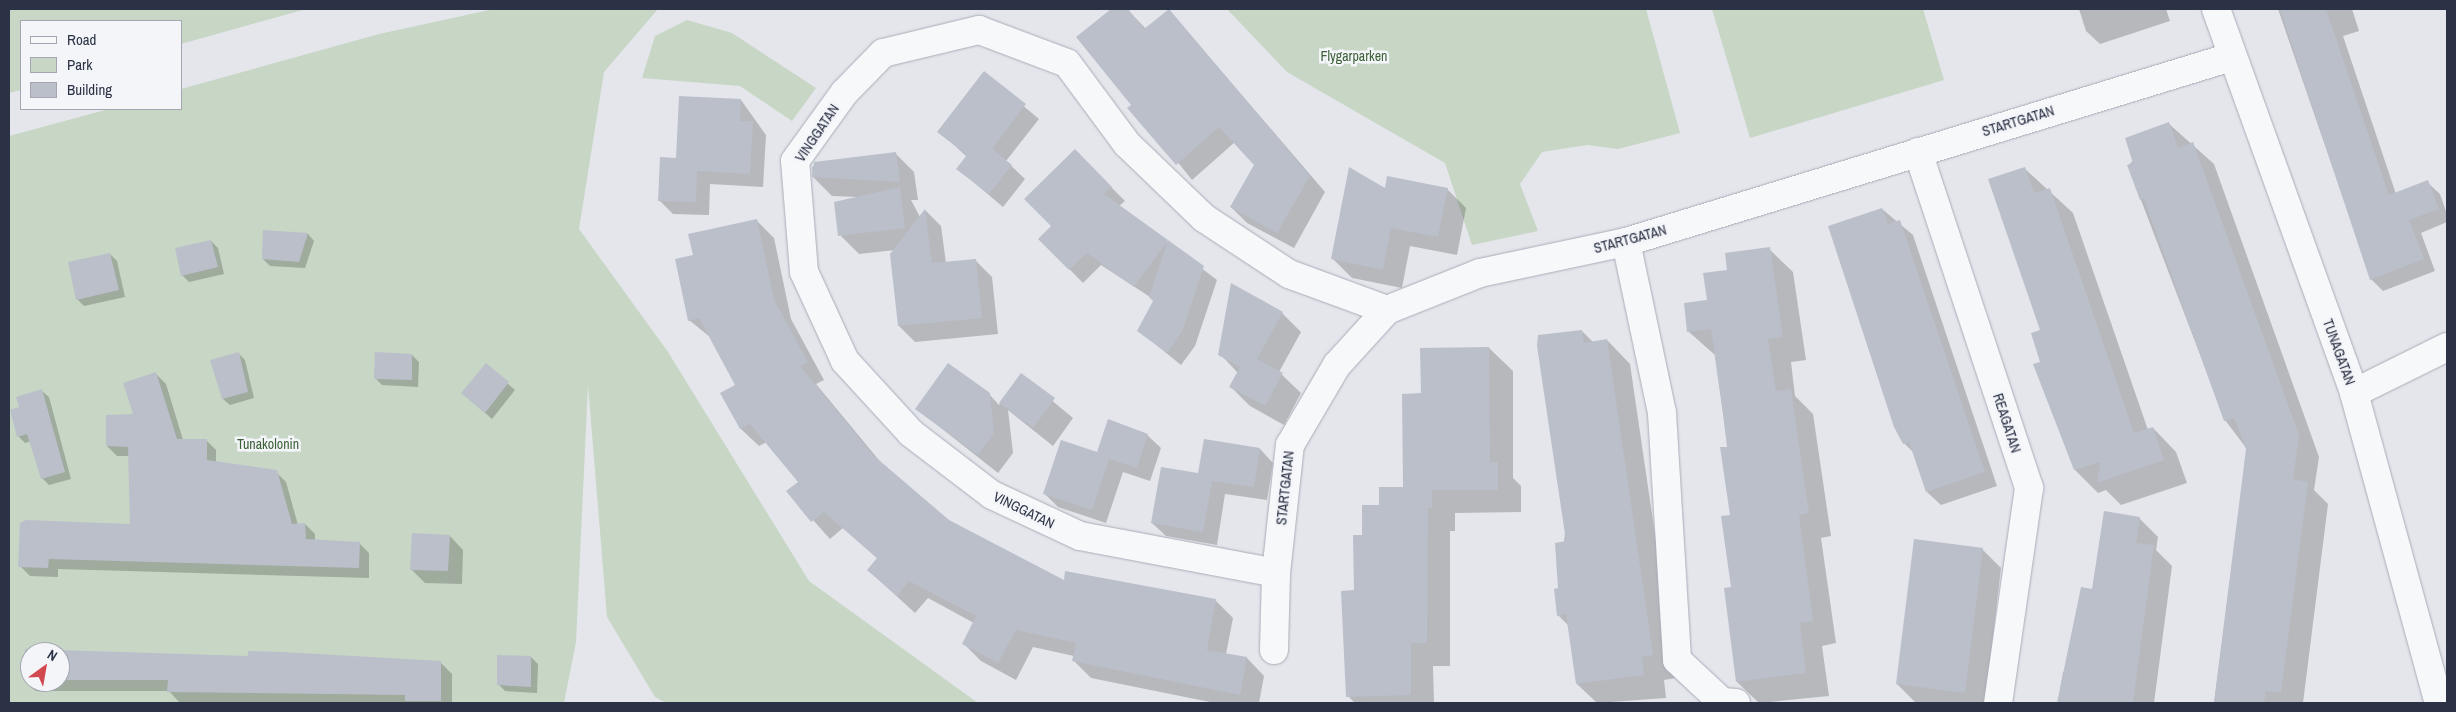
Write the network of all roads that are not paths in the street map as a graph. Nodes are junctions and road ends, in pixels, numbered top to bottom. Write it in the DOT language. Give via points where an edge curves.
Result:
graph roads {
  1 [pos="2216,9"];
  2 [pos="2230,57"];
  3 [pos="1918,152"];
  4 [pos="1626,242"];
  5 [pos="1387,310"];
  6 [pos="2447,347"];
  7 [pos="2354,393"];
  8 [pos="1276,573"];
  9 [pos="1274,650"];
  10 [pos="1736,703"];
  11 [pos="1998,703"];
  12 [pos="2439,703"];
  1 -- 2 [label="street, TUNAGATAN"];
  2 -- 3 [label="street, STARTGATAN"];
  2 -- 7 [label="street, TUNAGATAN"];
  3 -- 4 [label="street, STARTGATAN"];
  3 -- 11 [label="street, REAGATAN" via="2029,488"];
  4 -- 5 [label="street, STARTGATAN" via="1480,273"];
  4 -- 10 [label="street" via="1662,413 1677,660 1722,702"];
  5 -- 8 [label="street, STARTGATAN" via="1337,365 1290,445"];
  5 -- 8 [label="street, VINGGATAN" via="1289,274 1204,218 1127,144 1067,63 979,30 883,52 844,93 794,161 804,272 845,361 911,433 992,495 1080,536"];
  6 -- 7 [label="street"];
  7 -- 12 [label="street, TUNAGATAN"];
  8 -- 9 [label="street, STARTGATAN"];
}
